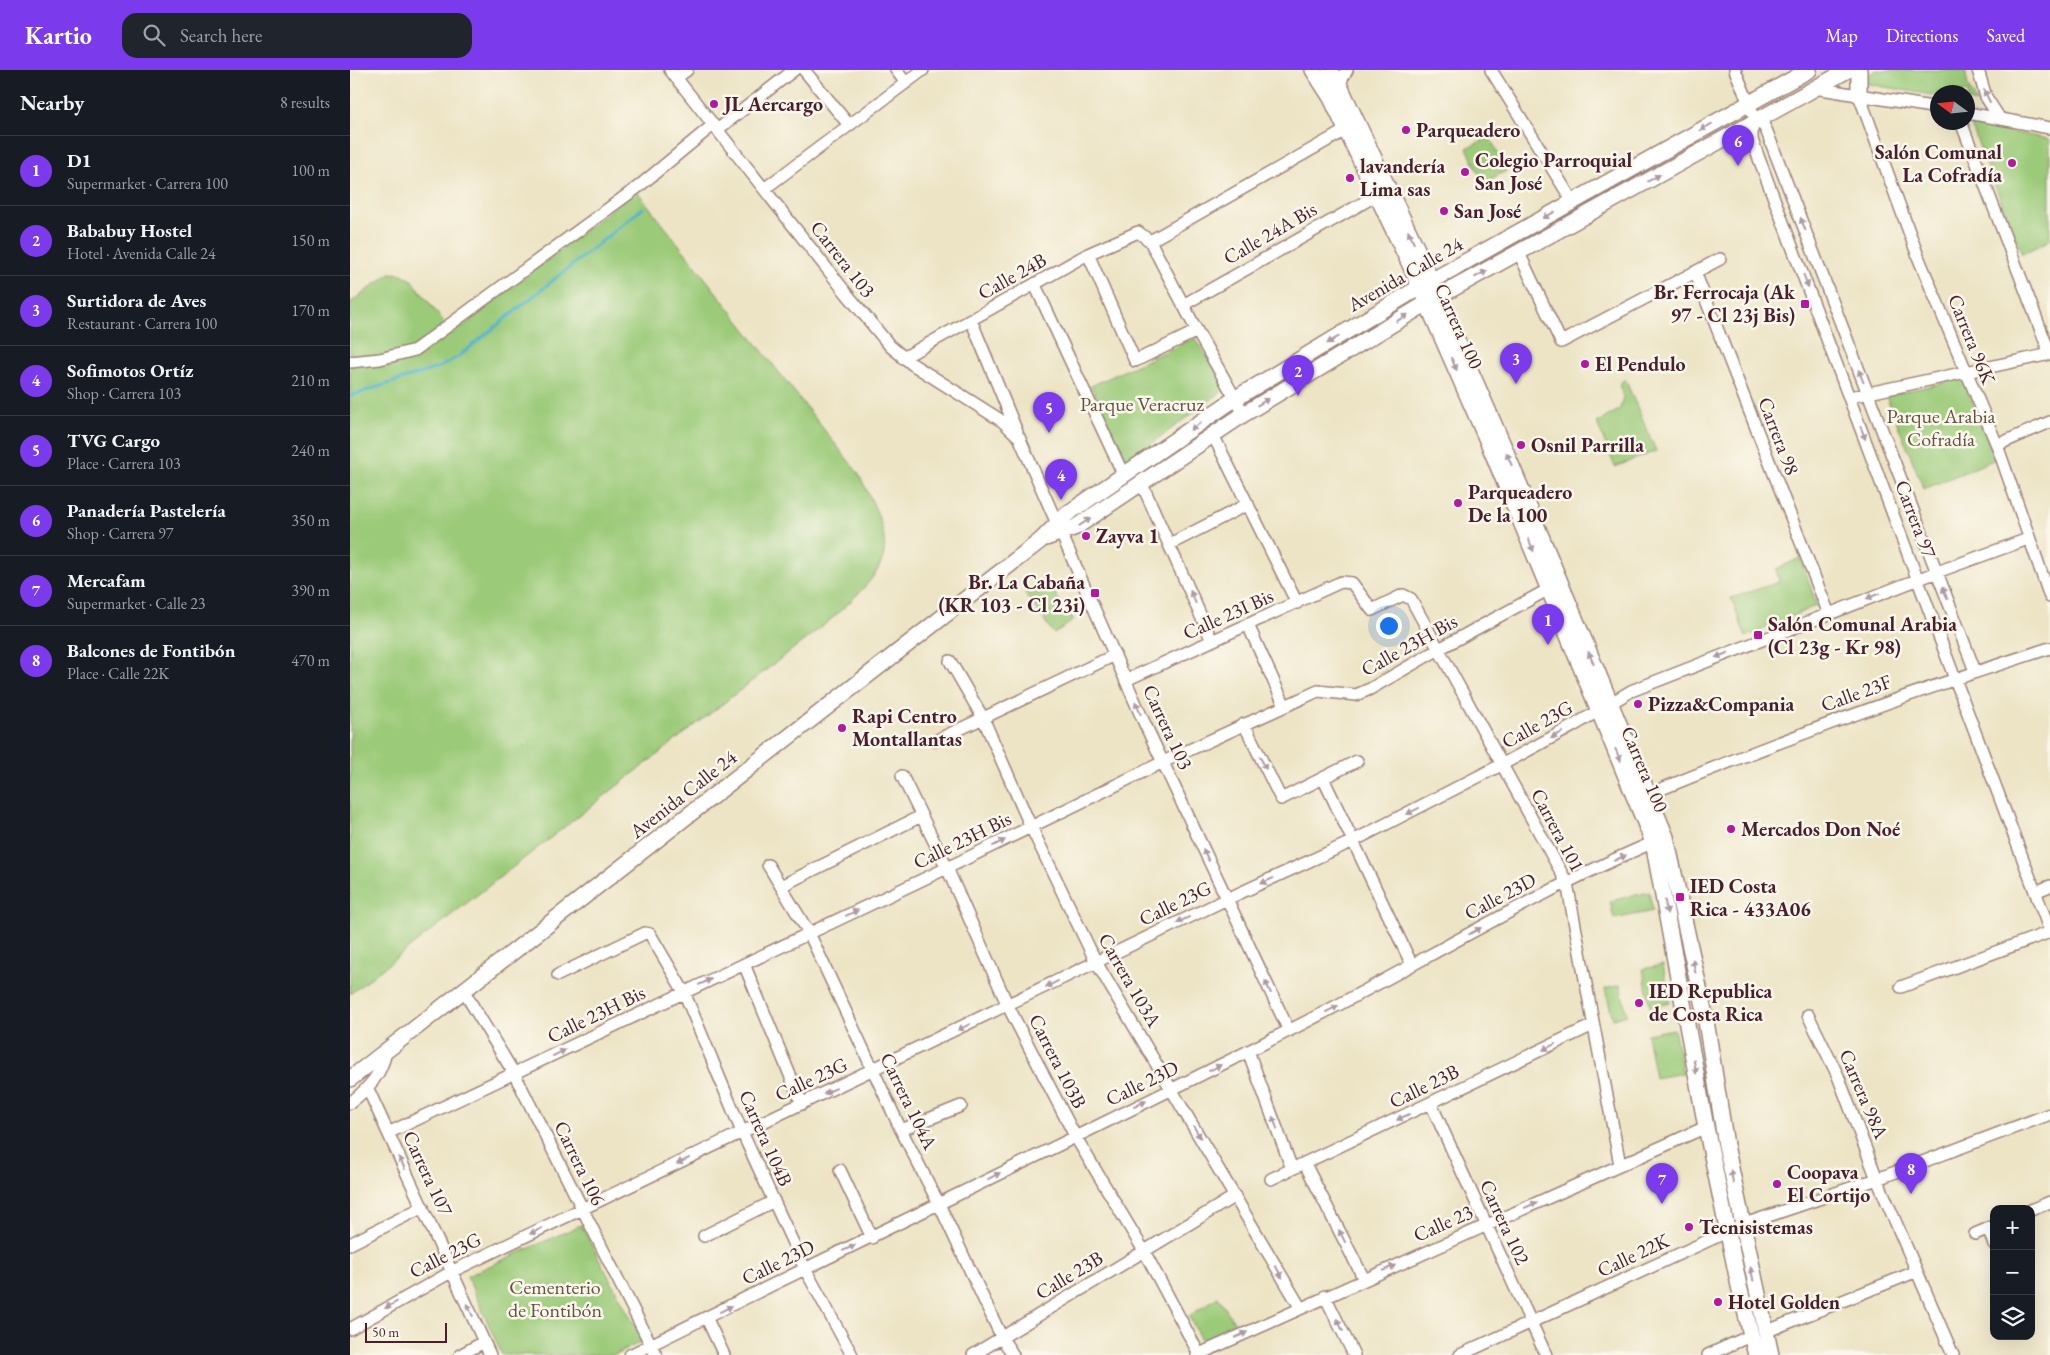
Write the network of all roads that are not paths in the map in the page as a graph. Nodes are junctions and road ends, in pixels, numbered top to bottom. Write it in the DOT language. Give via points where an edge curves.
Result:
graph roads {
  1 [pos="687,70"];
  2 [pos="794,70"];
  3 [pos="804,70"];
  4 [pos="896,70"];
  5 [pos="923,70"];
  6 [pos="1314,70"];
  7 [pos="1330,70"];
  8 [pos="1347,70"];
  9 [pos="1491,70"];
  10 [pos="1735,70"];
  11 [pos="1809,70"];
  12 [pos="1848,70"];
  13 [pos="1859,70"];
  14 [pos="1978,70"];
  15 [pos="673,74"];
  16 [pos="906,83"];
  17 [pos="1339,84"];
  18 [pos="1815,88"];
  19 [pos="1859,95"];
  20 [pos="1331,98"];
  21 [pos="1749,104"];
  22 [pos="1930,107"];
  23 [pos="1975,115"];
  24 [pos="2000,119"];
  25 [pos="1756,121"];
  26 [pos="850,125"];
  27 [pos="715,127"];
  28 [pos="2050,128"];
  29 [pos="1346,130"];
  30 [pos="1963,130"];
  31 [pos="764,189"];
  32 [pos="1377,195"];
  33 [pos="1573,202"];
  34 [pos="1150,241"];
  35 [pos="1518,253"];
  36 [pos="1088,254"];
  37 [pos="1720,259"];
  38 [pos="1694,272"];
  39 [pos="1426,284"];
  40 [pos="1035,285"];
  41 [pos="1433,300"];
  42 [pos="1183,305"];
  43 [pos="971,320"];
  44 [pos="1196,332"];
  45 [pos="2050,354"];
  46 [pos="904,358"];
  47 [pos="350,362"];
  48 [pos="1965,372"];
  49 [pos="1868,394"];
  50 [pos="1850,397"];
  51 [pos="1236,398"];
  52 [pos="1244,414"];
  53 [pos="2050,422"];
  54 [pos="1214,435"];
  55 [pos="1019,437"];
  56 [pos="1997,445"];
  57 [pos="1124,476"];
  58 [pos="1142,484"];
  59 [pos="1248,504"];
  60 [pos="1060,528"];
  61 [pos="2028,539"];
  62 [pos="1170,544"];
  63 [pos="1936,572"];
  64 [pos="1919,579"];
  65 [pos="1549,589"];
  66 [pos="1407,596"];
  67 [pos="2050,597"];
  68 [pos="1297,604"];
  69 [pos="1829,614"];
  70 [pos="1248,625"];
  71 [pos="1212,641"];
  72 [pos="2050,648"];
  73 [pos="1439,649"];
  74 [pos="1115,655"];
  75 [pos="950,661"];
  76 [pos="1975,671"];
  77 [pos="1954,678"];
  78 [pos="1126,680"];
  79 [pos="1285,706"];
  80 [pos="1605,706"];
  81 [pos="984,718"];
  82 [pos="1244,724"];
  83 [pos="935,741"];
  84 [pos="1357,761"];
  85 [pos="1163,762"];
  86 [pos="1501,766"];
  87 [pos="902,776"];
  88 [pos="1323,778"];
  89 [pos="1649,794"];
  90 [pos="921,816"];
  91 [pos="1031,827"];
  92 [pos="1659,839"];
  93 [pos="1353,841"];
  94 [pos="768,865"];
  95 [pos="947,868"];
  96 [pos="1567,883"];
  97 [pos="781,886"];
  98 [pos="2050,886"];
  99 [pos="2035,892"];
  100 [pos="1227,899"];
  101 [pos="2050,931"];
  102 [pos="809,933"];
  103 [pos="1096,962"];
  104 [pos="744,964"];
  105 [pos="1412,965"];
  106 [pos="558,975"];
  107 [pos="1901,987"];
  108 [pos="463,990"];
  109 [pos="684,992"];
  110 [pos="1008,1006"];
  111 [pos="1808,1015"];
  112 [pos="1593,1025"];
  113 [pos="1289,1031"];
  114 [pos="386,1051"];
  115 [pos="1248,1051"];
  116 [pos="874,1071"];
  117 [pos="515,1075"];
  118 [pos="350,1079"];
  119 [pos="368,1089"];
  120 [pos="1172,1090"];
  121 [pos="350,1103"];
  122 [pos="802,1104"];
  123 [pos="1431,1104"];
  124 [pos="961,1106"];
  125 [pos="2050,1114"];
  126 [pos="1706,1127"];
  127 [pos="901,1130"];
  128 [pos="742,1132"];
  129 [pos="388,1133"];
  130 [pos="1075,1136"];
  131 [pos="1305,1164"];
  132 [pos="1620,1165"];
  133 [pos="1292,1169"];
  134 [pos="840,1170"];
  135 [pos="1271,1179"];
  136 [pos="1877,1179"];
  137 [pos="1235,1196"];
  138 [pos="774,1202"];
  139 [pos="2050,1202"];
  140 [pos="939,1204"];
  141 [pos="423,1207"];
  142 [pos="2035,1208"];
  143 [pos="582,1209"];
  144 [pos="1486,1224"];
  145 [pos="1742,1225"];
  146 [pos="1990,1227"];
  147 [pos="1727,1231"];
  148 [pos="1975,1234"];
  149 [pos="704,1236"];
  150 [pos="872,1238"];
  151 [pos="350,1244"];
  152 [pos="1144,1251"];
  153 [pos="805,1268"];
  154 [pos="452,1271"];
  155 [pos="1915,1272"];
  156 [pos="1364,1279"];
  157 [pos="1325,1296"];
  158 [pos="1300,1307"];
  159 [pos="707,1319"];
  160 [pos="1531,1324"];
  161 [pos="350,1329"];
  162 [pos="1758,1334"];
  163 [pos="1002,1338"];
  164 [pos="484,1342"];
  165 [pos="653,1350"];
  166 [pos="1198,1354"];
  167 [pos="460,1355"];
  168 [pos="490,1355"];
  169 [pos="630,1355"];
  170 [pos="724,1355"];
  171 [pos="852,1355"];
  172 [pos="973,1355"];
  173 [pos="1013,1355"];
  174 [pos="1354,1355"];
  175 [pos="1460,1355"];
  176 [pos="1546,1355"];
  177 [pos="1708,1355"];
  178 [pos="1756,1355"];
  179 [pos="1771,1355"];
  180 [pos="1953,1355"];
  1 -- 15 [label="street"];
  2 -- 27 [label="street"];
  3 -- 26 [label="street"];
  4 -- 16 [label="street"];
  5 -- 16 [label="street"];
  6 -- 20 [label="main road, Carrera 100"];
  7 -- 17 [label="main road, Carrera 100"];
  8 -- 17 [label="street"];
  9 -- 33 [label="street"];
  10 -- 21 [label="street, Carrera 97"];
  11 -- 21 [label="main road, Avenida Calle 24"];
  12 -- 18 [label="main road, Avenida Calle 24"];
  13 -- 19 [label="main road"];
  24 -- 14 [label="street, one-way" via="1986,97"];
  15 -- 27 [label="street, Carrera 103"];
  16 -- 26 [label="street"];
  17 -- 20 [label="street"];
  39 -- 17 [label="main road, Carrera 100, one-way"];
  18 -- 19 [label="street"];
  18 -- 25 [label="main road, Avenida Calle 24"];
  19 -- 22 [label="street"];
  19 -- 48 [label="street, Carrera 96K" via="1919,259"];
  20 -- 29 [label="main road, Carrera 100"];
  21 -- 25 [label="street, Carrera 97"];
  21 -- 33 [label="main road, Avenida Calle 24, one-way"];
  23 -- 24 [label="street"];
  24 -- 28 [label="street"];
  35 -- 25 [label="main road, Avenida Calle 24, one-way"];
  49 -- 25 [label="street, Carrera 97, one-way" via="1766,128"];
  25 -- 50 [label="street, Carrera 97, one-way" via="1752,140"];
  26 -- 31 [label="street"];
  27 -- 31 [label="street, Carrera 103"];
  27 -- 47 [label="street" via="415,350"];
  29 -- 32 [label="main road, Carrera 100"];
  29 -- 34 [label="street"];
  30 -- 45 [label="street"];
  31 -- 46 [label="street, Carrera 103" via="870,323"];
  32 -- 39 [label="main road, Carrera 100"];
  32 -- 42 [label="street, Calle 24A Bis"];
  33 -- 39 [label="main road, Avenida Calle 24, one-way"];
  34 -- 36 [label="street, Calle 24B" via="1135,232"];
  34 -- 42 [label="street"];
  35 -- 38 [label="street" via="1561,342"];
  41 -- 35 [label="main road, Avenida Calle 24, one-way"];
  36 -- 40 [label="street, Calle 24B"];
  36 -- 44 [label="street" via="1134,361"];
  37 -- 38 [label="street"];
  38 -- 69 [label="street, Carrera 98"];
  39 -- 41 [label="main road, Carrera 100"];
  39 -- 51 [label="main road, Avenida Calle 24, one-way"];
  40 -- 43 [label="street, Calle 24B"];
  40 -- 57 [label="street"];
  52 -- 41 [label="main road, Avenida Calle 24, one-way"];
  41 -- 65 [label="main road, Carrera 100, one-way"];
  80 -- 41 [label="main road, Carrera 100, one-way" via="1501,440"];
  42 -- 44 [label="street"];
  43 -- 46 [label="street, Calle 24B"];
  43 -- 55 [label="street, Carrera 103"];
  44 -- 51 [label="street"];
  45 -- 48 [label="street"];
  46 -- 55 [label="street, Carrera 103" via="1002,422"];
  48 -- 49 [label="street"];
  48 -- 56 [label="street, Carrera 96K"];
  49 -- 50 [label="street"];
  49 -- 63 [label="street, Carrera 97"];
  50 -- 64 [label="street, Carrera 97, one-way"];
  51 -- 52 [label="street"];
  51 -- 57 [label="main road, Avenida Calle 24, one-way"];
  52 -- 54 [label="main road, Avenida Calle 24"];
  53 -- 56 [label="street"];
  54 -- 58 [label="main road, Avenida Calle 24"];
  54 -- 59 [label="street"];
  55 -- 60 [label="street, Carrera 103"];
  56 -- 61 [label="street, Carrera 96K"];
  57 -- 60 [label="main road, Avenida Calle 24" via="1067,514"];
  60 -- 58 [label="main road, Avenida Calle 24, one-way" via="1076,527"];
  58 -- 62 [label="street"];
  59 -- 62 [label="street"];
  59 -- 68 [label="street"];
  60 -- 74 [label="street, Carrera 103"];
  60 -- 108 [label="main road, Avenida Calle 24" via="1040,540"];
  61 -- 63 [label="street, Calle 23G"];
  61 -- 67 [label="street, Carrera 96K"];
  71 -- 62 [label="street, one-way"];
  63 -- 64 [label="street, Calle 23G"];
  76 -- 63 [label="street, Carrera 97, one-way"];
  64 -- 69 [label="street, Calle 23G, one-way"];
  64 -- 77 [label="street, Carrera 97"];
  65 -- 73 [label="street, Calle 23H Bis"];
  65 -- 80 [label="main road, Carrera 100"];
  66 -- 68 [label="street, Calle 23I Bis" via="1372,610 1352,583 1346,581"];
  66 -- 73 [label="street, Carrera 101"];
  68 -- 70 [label="street, Calle 23I Bis"];
  69 -- 80 [label="street, Calle 23G, one-way" via="1637,688"];
  70 -- 71 [label="street, Calle 23I Bis"];
  70 -- 79 [label="street"];
  71 -- 78 [label="street, Calle 23I Bis"];
  72 -- 76 [label="street, Calle 23F"];
  73 -- 79 [label="street, Calle 23H Bis" via="1370,690 1356,695 1318,691"];
  73 -- 86 [label="street, Carrera 101"];
  74 -- 78 [label="street, Carrera 103"];
  74 -- 81 [label="street"];
  75 -- 81 [label="street, Carrera 103A"];
  76 -- 77 [label="street, Calle 23F"];
  77 -- 89 [label="street, Calle 23F" via="1809,729"];
  77 -- 99 [label="street, Carrera 97"];
  85 -- 78 [label="street, Carrera 103, one-way"];
  79 -- 82 [label="street, Calle 23H Bis"];
  80 -- 86 [label="street, Calle 23G, one-way"];
  80 -- 89 [label="main road, Carrera 100"];
  80 -- 92 [label="main road, Carrera 100, one-way"];
  81 -- 83 [label="street"];
  81 -- 91 [label="street, Carrera 103A"];
  82 -- 85 [label="street, Calle 23H Bis"];
  82 -- 88 [label="street, one-way" via="1281,799"];
  84 -- 88 [label="street"];
  85 -- 91 [label="street, Calle 23H Bis"];
  100 -- 85 [label="street, Carrera 103, one-way"];
  86 -- 93 [label="street, Calle 23G, one-way"];
  86 -- 96 [label="street, Carrera 101"];
  87 -- 90 [label="street, Carrera 103B"];
  88 -- 93 [label="street"];
  89 -- 92 [label="main road, Carrera 100"];
  90 -- 95 [label="street, Carrera 103B"];
  90 -- 97 [label="street"];
  95 -- 91 [label="street, Calle 23H Bis, one-way"];
  91 -- 103 [label="street, Carrera 103A"];
  96 -- 92 [label="street, Calle 23D, one-way"];
  92 -- 126 [label="main road, Carrera 100, one-way"];
  145 -- 92 [label="main road, Carrera 100, one-way" via="1704,1015"];
  93 -- 100 [label="street, Calle 23G, one-way"];
  93 -- 105 [label="street"];
  94 -- 97 [label="street, Carrera 104A"];
  102 -- 95 [label="street, Calle 23H Bis, one-way"];
  95 -- 110 [label="street, Carrera 103B"];
  105 -- 96 [label="street, Calle 23D, one-way"];
  96 -- 112 [label="street, Carrera 101"];
  97 -- 102 [label="street, Carrera 104A"];
  98 -- 99 [label="street"];
  99 -- 101 [label="street, Carrera 97"];
  100 -- 103 [label="street, Calle 23G, one-way"];
  113 -- 100 [label="street, Carrera 103, one-way"];
  101 -- 107 [label="street"];
  102 -- 104 [label="street, Calle 23H Bis"];
  102 -- 116 [label="street, Carrera 104A"];
  103 -- 110 [label="street, Calle 23G, one-way"];
  103 -- 120 [label="street, Carrera 103A"];
  109 -- 104 [label="street, Calle 23H Bis, one-way"];
  104 -- 122 [label="street"];
  113 -- 105 [label="street, Calle 23D, one-way"];
  106 -- 109 [label="street, Carrera 104B" via="645,933 650,934"];
  108 -- 114 [label="main road, Avenida Calle 24"];
  108 -- 117 [label="street, Carrera 106"];
  117 -- 109 [label="street, Calle 23H Bis, one-way"];
  109 -- 128 [label="street, Carrera 104B"];
  110 -- 116 [label="street, Calle 23G, one-way"];
  110 -- 130 [label="street, Carrera 103B"];
  111 -- 136 [label="street, Carrera 98A" via="1838,1076"];
  112 -- 123 [label="street, Calle 23B, one-way"];
  112 -- 132 [label="street, Carrera 101"];
  113 -- 115 [label="street, Calle 23D"];
  114 -- 118 [label="main road, Avenida Calle 24"];
  114 -- 119 [label="street" via="384,1062"];
  120 -- 115 [label="street, Calle 23D, one-way"];
  133 -- 115 [label="street, one-way"];
  116 -- 122 [label="street, Calle 23G, one-way"];
  116 -- 127 [label="street, Carrera 104A"];
  117 -- 129 [label="street, Calle 23H Bis"];
  117 -- 143 [label="street, Carrera 106"];
  119 -- 121 [label="street"];
  119 -- 129 [label="street, Carrera 107"];
  130 -- 120 [label="street, Calle 23D, one-way"];
  120 -- 137 [label="street, Carrera 103A, one-way"];
  122 -- 128 [label="street, Calle 23G"];
  123 -- 131 [label="street, Calle 23B, one-way"];
  123 -- 144 [label="street, Carrera 102"];
  124 -- 127 [label="street"];
  125 -- 136 [label="street, Calle 22K"];
  126 -- 132 [label="street, Calle 23"];
  126 -- 147 [label="main road, Carrera 100"];
  127 -- 140 [label="street, Carrera 104A"];
  128 -- 138 [label="street, Carrera 104B"];
  128 -- 143 [label="street, Calle 23G, one-way"];
  141 -- 129 [label="street, Carrera 107, one-way"];
  140 -- 130 [label="street, Calle 23D, one-way"];
  130 -- 152 [label="street, Carrera 103B"];
  131 -- 133 [label="street, Calle 23B"];
  156 -- 131 [label="street, one-way"];
  144 -- 132 [label="street, Calle 23, one-way"];
  133 -- 135 [label="street, Calle 23B"];
  134 -- 150 [label="street"];
  136 -- 145 [label="street, Calle 22K"];
  136 -- 155 [label="street, Carrera 98A"];
  137 -- 152 [label="street, Calle 23B"];
  137 -- 158 [label="street, Carrera 103A, one-way"];
  138 -- 149 [label="street"];
  138 -- 153 [label="street, Carrera 104B"];
  139 -- 142 [label="street"];
  140 -- 150 [label="street, Calle 23D"];
  140 -- 163 [label="street, Carrera 104A"];
  141 -- 151 [label="street"];
  141 -- 154 [label="street, Carrera 107"];
  143 -- 154 [label="street, Calle 23G, one-way"];
  143 -- 165 [label="street, Carrera 106"];
  156 -- 144 [label="street, Calle 23, one-way"];
  144 -- 160 [label="street, Carrera 102"];
  145 -- 147 [label="street, Calle 22K"];
  162 -- 145 [label="main road, Carrera 100, one-way"];
  146 -- 148 [label="street"];
  147 -- 160 [label="street, Calle 22K"];
  147 -- 162 [label="main road, Carrera 100"];
  153 -- 150 [label="street, Calle 23D, one-way"];
  152 -- 163 [label="street, Calle 23B"];
  152 -- 166 [label="street, Carrera 103B"];
  159 -- 153 [label="street, Calle 23D, one-way"];
  153 -- 171 [label="street, Carrera 104B"];
  154 -- 161 [label="street, Calle 23G, one-way"];
  164 -- 154 [label="street, Carrera 107, one-way"];
  155 -- 162 [label="street"];
  155 -- 180 [label="street, Carrera 98A"];
  156 -- 157 [label="street, Calle 23"];
  157 -- 158 [label="street, Calle 23"];
  174 -- 157 [label="street, one-way"];
  166 -- 158 [label="street, Calle 23, one-way"];
  159 -- 165 [label="street, Calle 23D"];
  159 -- 170 [label="street"];
  160 -- 175 [label="street, Calle 22K"];
  160 -- 176 [label="street, Carrera 102"];
  162 -- 177 [label="street"];
  162 -- 178 [label="main road, Carrera 100"];
  162 -- 179 [label="main road, Carrera 100"];
  163 -- 172 [label="street, Calle 23B"];
  163 -- 173 [label="street, Carrera 104A"];
  164 -- 167 [label="street"];
  164 -- 168 [label="street, Carrera 107"];
  165 -- 169 [label="street, Calle 23D"];
}
